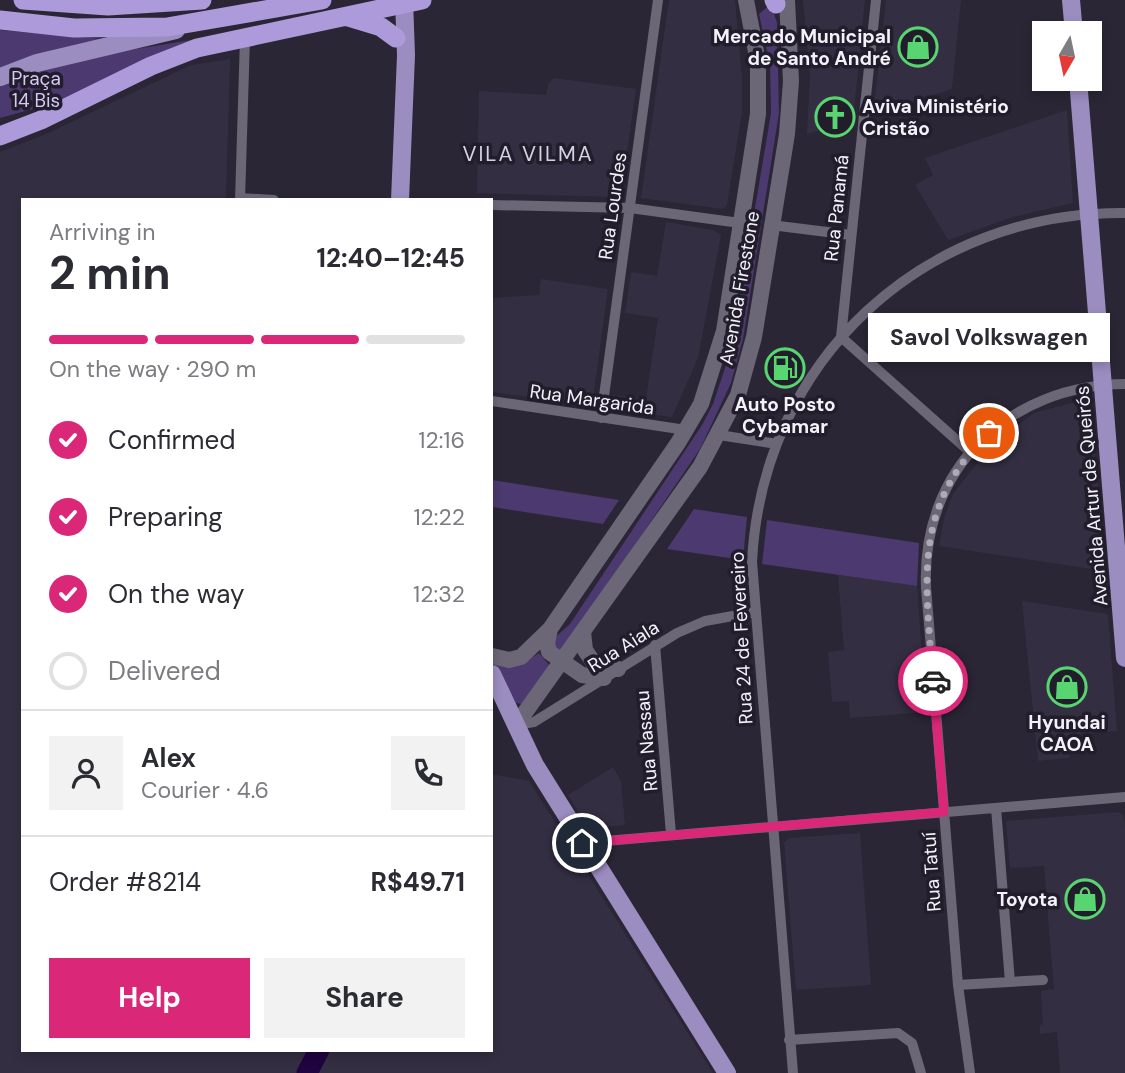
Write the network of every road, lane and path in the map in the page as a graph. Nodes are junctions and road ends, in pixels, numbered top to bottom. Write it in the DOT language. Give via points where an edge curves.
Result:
graph roads {
  1 [pos="23,0"];
  2 [pos="202,0"];
  3 [pos="322,0"];
  4 [pos="356,0"];
  5 [pos="659,0"];
  6 [pos="746,0"];
  7 [pos="876,0"];
  8 [pos="1071,0"];
  9 [pos="779,1"];
  10 [pos="401,2"];
  11 [pos="343,16"];
  12 [pos="751,19"];
  13 [pos="0,20"];
  14 [pos="1073,21"];
  15 [pos="201,23"];
  16 [pos="245,38"];
  17 [pos="396,38"];
  18 [pos="404,66"];
  19 [pos="0,77"];
  20 [pos="1079,91"];
  21 [pos="71,105"];
  22 [pos="0,121"];
  23 [pos="0,136"];
  24 [pos="240,198"];
  25 [pos="400,198"];
  26 [pos="493,205"];
  27 [pos="630,208"];
  28 [pos="1089,213"];
  29 [pos="1125,213"];
  30 [pos="740,223"];
  31 [pos="771,225"];
  32 [pos="850,235"];
  33 [pos="841,337"];
  34 [pos="1103,384"];
  35 [pos="1125,384"];
  36 [pos="493,401"];
  37 [pos="601,418"];
  38 [pos="686,430"];
  39 [pos="719,435"];
  40 [pos="778,444"];
  41 [pos="970,452"];
  42 [pos="755,612"];
  43 [pos="550,629"];
  44 [pos="583,632"];
  45 [pos="655,645"];
  46 [pos="493,656"];
  47 [pos="1125,658"];
  48 [pos="563,662"];
  49 [pos="618,669"];
  50 [pos="493,676"];
  51 [pos="604,678"];
  52 [pos="493,697"];
  53 [pos="516,725"];
  54 [pos="1125,797"];
  55 [pos="996,808"];
  56 [pos="944,812"];
  57 [pos="773,826"];
  58 [pos="671,834"];
  59 [pos="582,843"];
  60 [pos="1043,980"];
  61 [pos="1010,982"];
  62 [pos="958,985"];
  63 [pos="789,1040"];
  64 [pos="727,1073"];
  65 [pos="793,1073"];
  66 [pos="921,1073"];
  67 [pos="970,1073"];
  1 -- 2 [label="highway" via="108,6"];
  3 -- 15 [label="highway"];
  4 -- 11 [label="highway"];
  5 -- 27 [label="street, Rua Lourdes"];
  6 -- 12 [label="main road, Avenida Firestone"];
  7 -- 32 [label="street, Rua Panamá"];
  8 -- 14 [label="main road"];
  9 -- 12 [label="main road" via="758,6"];
  9 -- 31 [label="main road, Avenida Firestone" via="787,24 790,100"];
  10 -- 11 [label="highway"];
  10 -- 17 [label="main road"];
  10 -- 18 [label="main road"];
  11 -- 16 [label="highway"];
  11 -- 17 [label="highway" via="381,27"];
  12 -- 30 [label="main road, Avenida Firestone" via="759,105"];
  13 -- 15 [label="highway" via="104,29"];
  15 -- 19 [label="main road"];
  16 -- 21 [label="highway" via="181,53"];
  16 -- 24 [label="street"];
  17 -- 18 [label="main road"];
  18 -- 25 [label="main road"];
  20 -- 28 [label="main road, Avenida Artur de Queirós"];
  21 -- 22 [label="highway"];
  21 -- 23 [label="highway"];
  26 -- 27 [label="street"];
  27 -- 30 [label="street"];
  27 -- 37 [label="street, Rua Lourdes"];
  28 -- 29 [label="street, Rua 24 de Fevereiro"];
  28 -- 33 [label="street, Rua 24 de Fevereiro" via="1015,226 943,255 894,287"];
  28 -- 34 [label="main road, Avenida Artur de Queirós"];
  30 -- 38 [label="main road, Avenida Firestone" via="719,352 701,404"];
  31 -- 32 [label="street"];
  31 -- 39 [label="main road, Avenida Firestone" via="750,360"];
  32 -- 33 [label="street, Rua Panamá"];
  33 -- 40 [label="street, Rua 24 de Fevereiro" via="803,388"];
  33 -- 41 [label="street"];
  34 -- 35 [label="street, Rua Tatuí"];
  34 -- 41 [label="street, Rua Tatuí" via="1036,402 1000,424"];
  34 -- 47 [label="main road, Avenida Artur de Queirós"];
  36 -- 37 [label="street, Rua Margarida"];
  37 -- 38 [label="street, Rua Margarida"];
  38 -- 43 [label="main road, Avenida Firestone"];
  39 -- 40 [label="street"];
  39 -- 44 [label="main road, Avenida Firestone"];
  40 -- 42 [label="street, Rua 24 de Fevereiro" via="753,544"];
  41 -- 56 [label="street, Rua Tatuí" via="939,504 926,562"];
  42 -- 45 [label="street, Rua Aiala" via="705,621"];
  42 -- 57 [label="street, Rua 24 de Fevereiro"];
  43 -- 46 [label="main road, Avenida Firestone" via="521,657"];
  43 -- 48 [label="main road" via="548,650"];
  44 -- 48 [label="main road, Avenida Firestone"];
  44 -- 49 [label="main road" via="585,650 593,662"];
  45 -- 49 [label="street, Rua Aiala"];
  45 -- 58 [label="street, Rua Nassau"];
  48 -- 51 [label="main road" via="582,675"];
  48 -- 53 [label="main road, Avenida Firestone"];
  49 -- 51 [label="street, Rua Aiala"];
  50 -- 53 [label="main road"];
  51 -- 53 [label="street, Rua Aiala" via="534,722"];
  52 -- 53 [label="main road"];
  53 -- 59 [label="main road"];
  54 -- 55 [label="street"];
  55 -- 56 [label="street"];
  55 -- 61 [label="street"];
  56 -- 57 [label="street"];
  56 -- 62 [label="street, Rua Tatuí"];
  57 -- 58 [label="street"];
  57 -- 63 [label="street, Rua 24 de Fevereiro"];
  58 -- 59 [label="street"];
  59 -- 64 [label="main road"];
  60 -- 61 [label="street"];
  61 -- 62 [label="street"];
  62 -- 67 [label="street, Rua Tatuí"];
  63 -- 65 [label="street, Rua 24 de Fevereiro"];
  63 -- 66 [label="street" via="898,1033 912,1043"];
}
